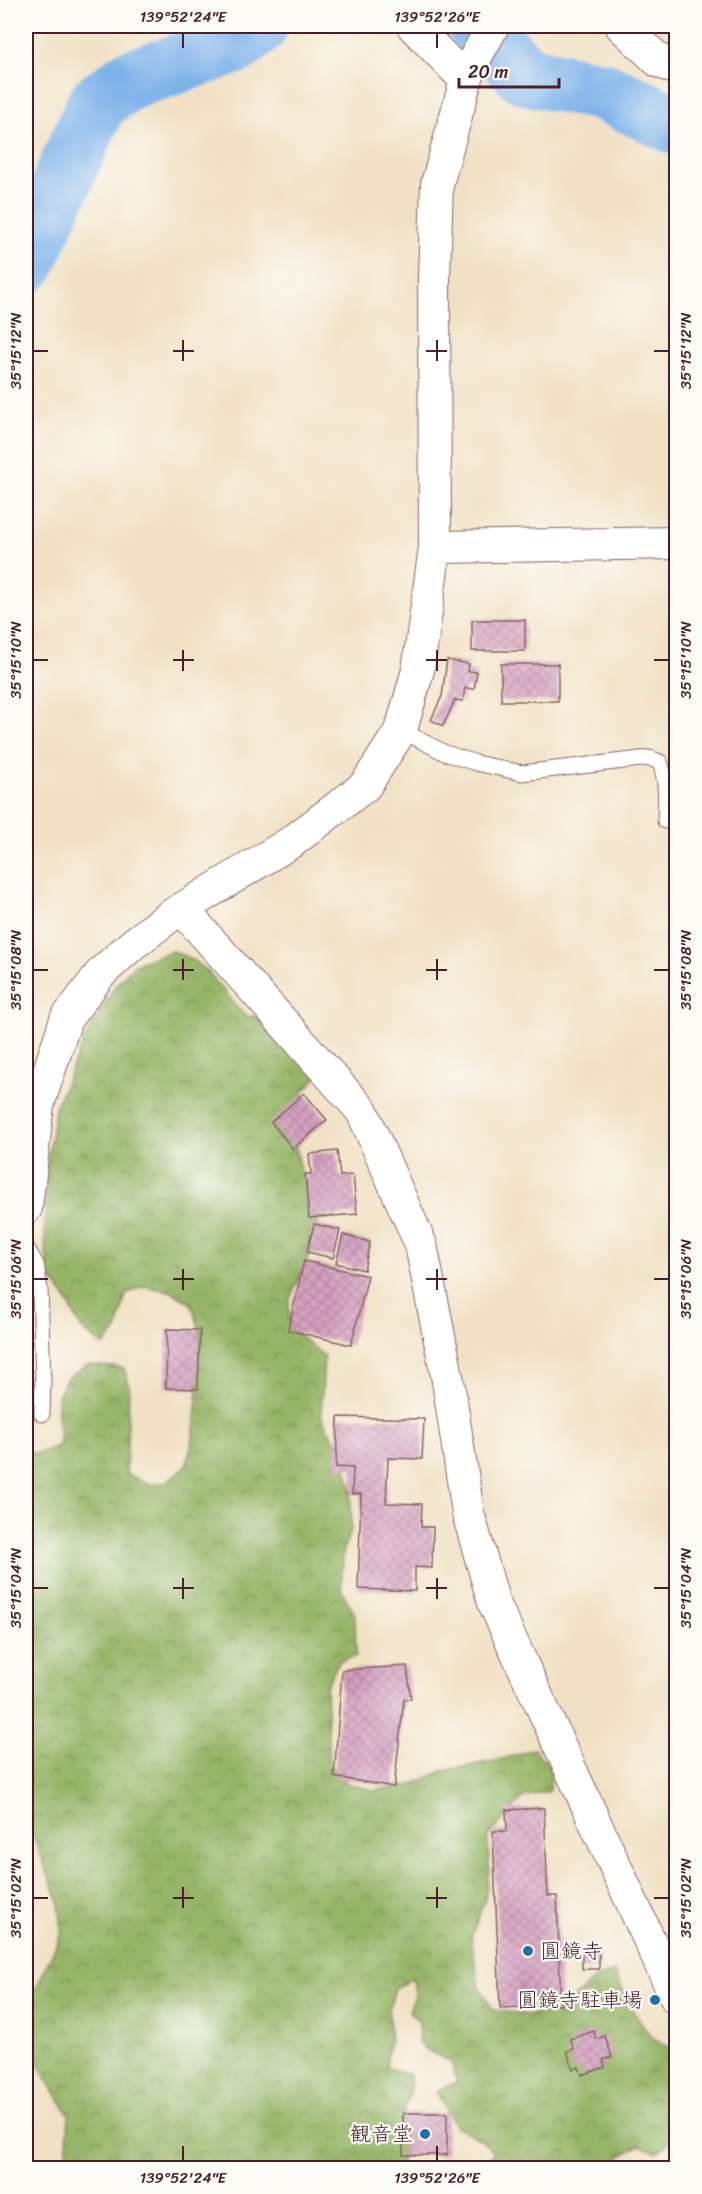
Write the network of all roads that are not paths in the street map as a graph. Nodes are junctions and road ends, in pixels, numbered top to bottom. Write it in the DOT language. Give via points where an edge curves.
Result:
graph roads {
  1 [pos="413,26"];
  2 [pos="493,26"];
  3 [pos="622,26"];
  4 [pos="676,68"];
  5 [pos="470,71"];
  6 [pos="676,543"];
  7 [pos="435,547"];
  8 [pos="401,730"];
  9 [pos="665,821"];
  10 [pos="182,909"];
  11 [pos="26,1208"];
  12 [pos="26,1247"];
  13 [pos="42,1414"];
  14 [pos="676,1998"];
  1 -- 5 [label="street"];
  2 -- 5 [label="street"];
  3 -- 4 [label="street" via="659,61"];
  5 -- 7 [label="street" via="437,184"];
  6 -- 7 [label="street"];
  7 -- 8 [label="street" via="418,670"];
  8 -- 9 [label="lane" via="445,753 522,773 649,758 660,762 665,776"];
  8 -- 10 [label="street" via="365,786 293,841"];
  10 -- 11 [label="street" via="101,973 66,1019 38,1105"];
  10 -- 14 [label="street" via="362,1111 421,1245 448,1381 468,1513 494,1603"];
  12 -- 13 [label="lane" via="36,1264 40,1289"];
}
